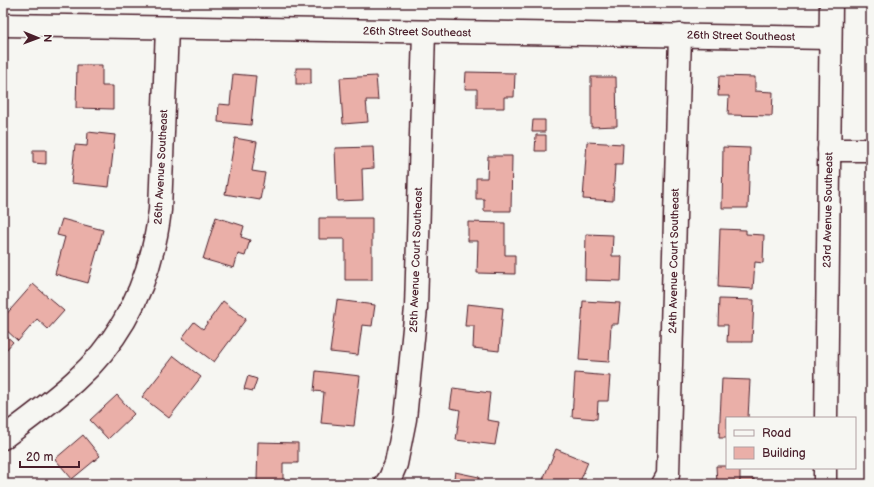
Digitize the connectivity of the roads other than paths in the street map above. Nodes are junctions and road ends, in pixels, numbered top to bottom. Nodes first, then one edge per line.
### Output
1 (831, 3) edge
2 (3, 25) edge
3 (167, 28) junction
4 (424, 32) junction
5 (680, 35) junction
6 (830, 38) junction
7 (829, 150) junction
8 (871, 150) edge
9 (826, 417) edge
10 (3, 438) edge
11 (825, 469) edge
12 (386, 484) edge
13 (663, 484) edge
14 (825, 484) edge

1 - 6 street, 23rd Avenue Southeast
2 - 3 street, 26th Street Southeast
3 - 4 street, 26th Street Southeast
3 - 10 street, 26th Avenue Southeast
4 - 5 street, 26th Street Southeast
4 - 12 street, 25th Avenue Court Southeast
5 - 6 street, 26th Street Southeast
5 - 13 street, 24th Avenue Court Southeast
6 - 7 street, 23rd Avenue Southeast
7 - 8 street
7 - 9 street, 23rd Avenue Southeast
11 - 14 street

